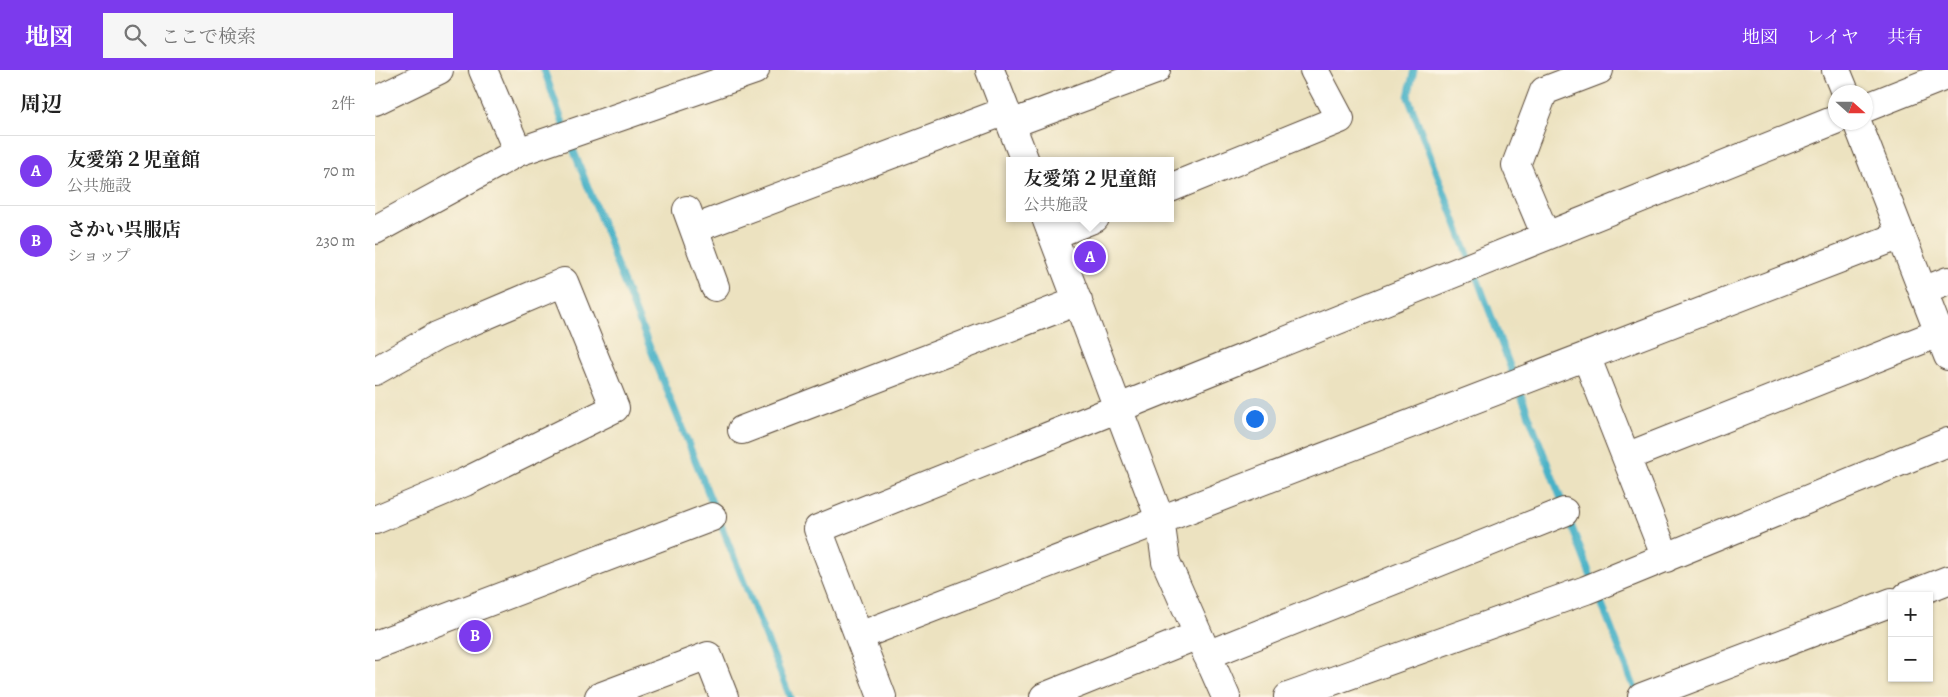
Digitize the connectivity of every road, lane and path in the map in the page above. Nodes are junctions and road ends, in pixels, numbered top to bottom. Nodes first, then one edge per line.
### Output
1 (439, 70) edge
2 (483, 70) edge
3 (755, 70) edge
4 (990, 70) edge
5 (1156, 70) edge
6 (1314, 70) edge
7 (1599, 70) edge
8 (1836, 70) edge
9 (1948, 75) edge
10 (1842, 85) edge
11 (375, 101) edge
12 (1873, 105) edge
13 (1008, 118) junction
14 (1828, 123) edge
15 (1860, 130) edge
16 (518, 152) junction
17 (1023, 157) edge
18 (1174, 186) edge
19 (1075, 222) edge
20 (1050, 227) edge
21 (375, 230) edge
22 (1901, 235) junction
23 (1546, 236) junction
24 (1948, 282) edge
25 (715, 287) dead end
26 (1923, 291) junction
27 (1078, 301) junction
28 (1944, 344) edge
29 (1586, 356) junction
30 (375, 371) edge
31 (1118, 409) junction
32 (742, 430) dead end
33 (1948, 442) edge
34 (1626, 457) junction
35 (1564, 512) dead end
36 (712, 518) dead end
37 (1160, 519) junction
38 (375, 520) edge
39 (1666, 558) junction
40 (1948, 580) edge
41 (1917, 592) edge
42 (1888, 604) edge
43 (859, 636) junction
44 (1203, 645) junction
45 (375, 646) edge
46 (599, 697) edge
47 (725, 697) edge
48 (882, 697) edge
49 (1044, 697) edge
50 (1227, 697) edge
51 (1288, 697) edge
52 (1641, 697) edge

1 - 11 street
2 - 16 street
3 - 16 street
4 - 13 street
5 - 13 street
6 - 18 street
7 - 23 street
8 - 10 street
9 - 12 street
13 - 17 street
13 - 25 street
14 - 23 street
15 - 22 street
16 - 21 street
19 - 20 street
20 - 27 street
22 - 26 street
22 - 29 street
23 - 31 street
24 - 26 street
26 - 28 street
27 - 31 street
27 - 32 street
28 - 34 street
29 - 34 street
29 - 37 street
30 - 38 street
31 - 37 street
31 - 43 street
33 - 39 street
34 - 39 street
35 - 44 street
36 - 45 street
37 - 43 street
37 - 44 street
39 - 51 street
40 - 41 street
42 - 52 street
43 - 48 street
44 - 49 street
44 - 50 street
46 - 47 street

